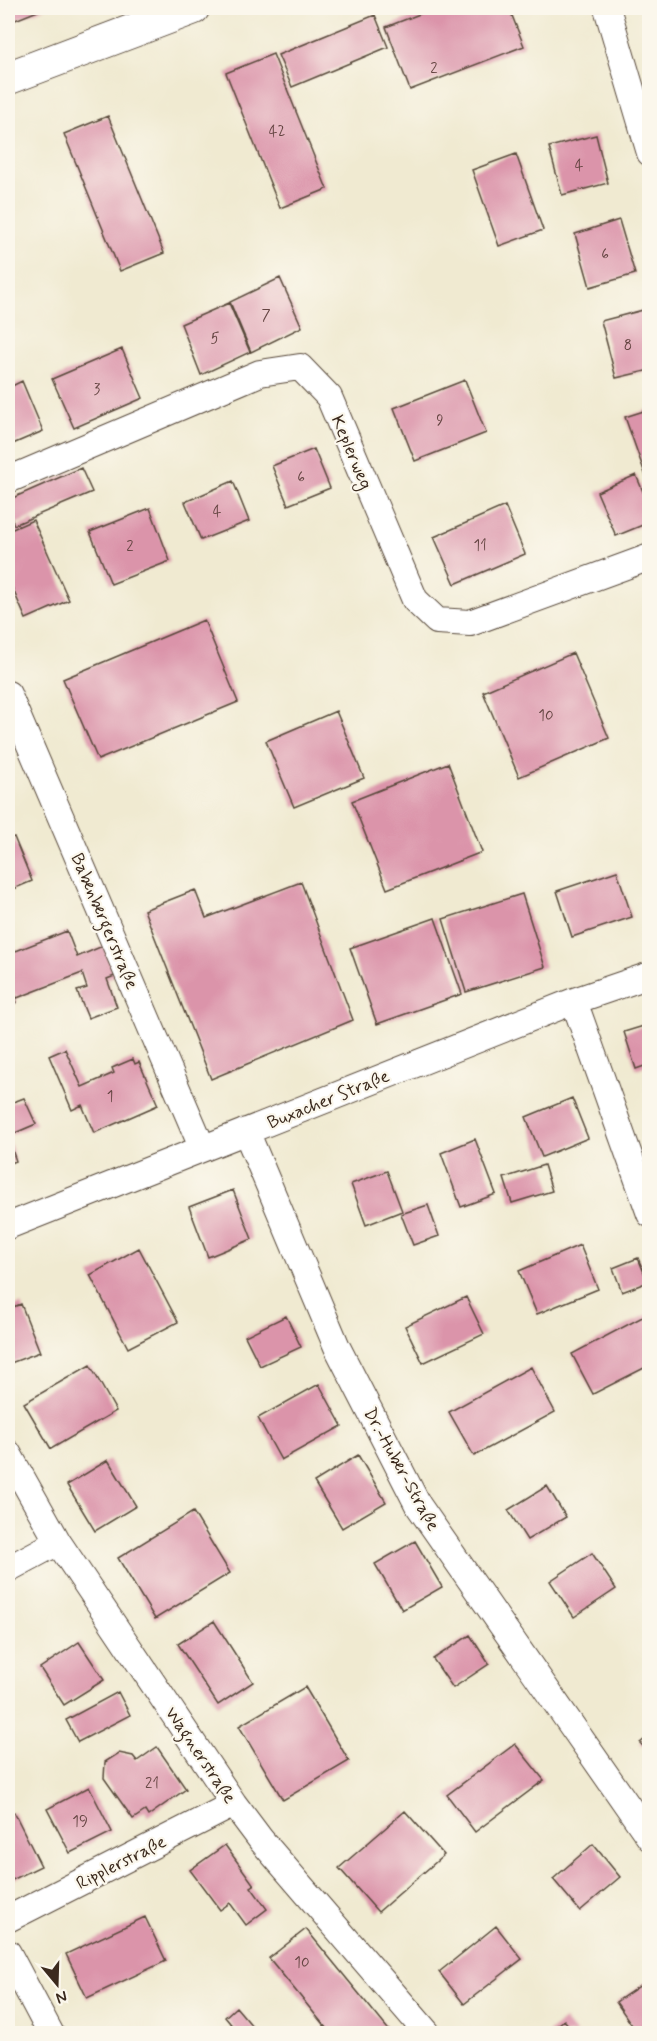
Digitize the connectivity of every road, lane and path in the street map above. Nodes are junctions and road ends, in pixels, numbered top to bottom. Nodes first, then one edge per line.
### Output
1 (193, 8) edge
2 (607, 8) edge
3 (8, 78) edge
4 (650, 153) edge
5 (8, 480) edge
6 (650, 557) edge
7 (8, 694) edge
8 (650, 975) edge
9 (574, 1001) junction
10 (246, 1131) junction
11 (202, 1148) junction
12 (650, 1214) edge
13 (8, 1226) edge
14 (8, 1453) edge
15 (58, 1542) junction
16 (8, 1569) edge
17 (234, 1804) junction
18 (650, 1838) edge
19 (8, 1919) edge
20 (8, 1953) edge
21 (51, 2034) edge
22 (428, 2034) edge

1 - 3 street
2 - 4 street
5 - 6 street, Keplerweg
7 - 11 street, Babenbergerstraße
8 - 9 street, Buxacher Straße
9 - 10 street, Buxacher Straße
9 - 12 street
10 - 11 street, Buxacher Straße
10 - 18 street, Dr.-Huber-Straße
11 - 13 street, Buxacher Straße
14 - 15 street, Wagnerstraße
15 - 16 street
15 - 17 street, Wagnerstraße
17 - 19 street, Ripplerstraße
17 - 22 street, Wagnerstraße
20 - 21 street

